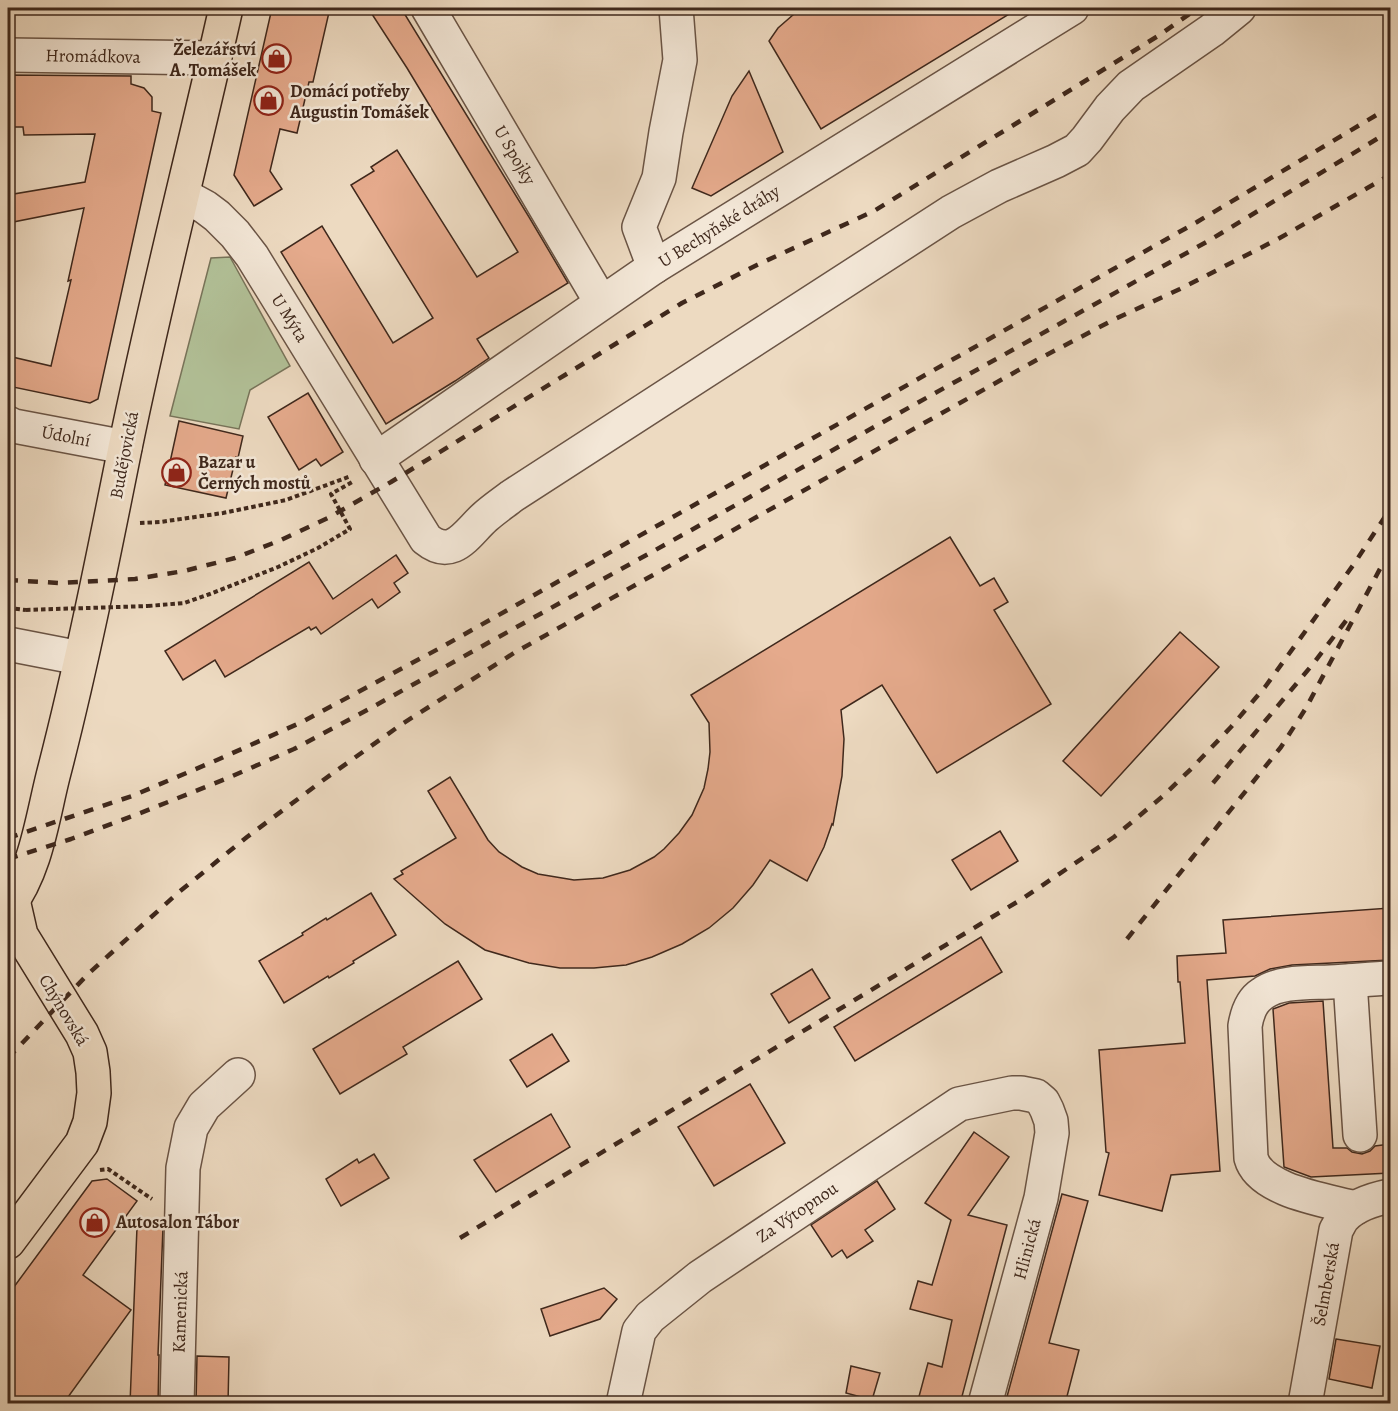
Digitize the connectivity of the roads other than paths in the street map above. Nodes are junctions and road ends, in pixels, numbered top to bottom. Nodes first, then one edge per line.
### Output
1 (226, 8) edge
2 (428, 8) edge
3 (676, 8) edge
4 (1072, 8) edge
5 (1239, 8) edge
6 (8, 55) edge
7 (215, 58) junction
8 (183, 195) junction
9 (654, 267) junction
10 (602, 302) junction
11 (8, 423) edge
12 (125, 447) junction
13 (367, 465) junction
14 (8, 644) edge
15 (80, 658) junction
16 (10, 903) edge
17 (1390, 978) edge
18 (1350, 981) junction
19 (238, 1075) dead end
20 (1036, 1096) joint
21 (1360, 1135) dead end
22 (1390, 1196) edge
23 (1355, 1208) junction
24 (8, 1242) edge
25 (177, 1404) edge
26 (623, 1404) edge
27 (985, 1404) edge
28 (1305, 1404) edge

1 - 7 main road, Budějovická
2 - 10 street, U Spojky
3 - 9 street
4 - 9 street, U Bechyňské dráhy
5 - 13 street, U Mýta
6 - 7 street, Hromádkova
7 - 8 main road, Budějovická
8 - 12 main road, Budějovická
8 - 13 street, U Mýta
9 - 10 street, U Bechyňské dráhy
10 - 13 street, U Bechyňské dráhy
11 - 12 street, Údolní
12 - 15 main road, Budějovická
14 - 15 street
15 - 16 main road, Budějovická
16 - 24 main road, Chýnovská
17 - 18 street
18 - 21 street
18 - 23 street
19 - 25 street, Kamenická
20 - 26 street, Za Výtopnou
20 - 27 street, Hlinická
22 - 23 street, Šelmberská
23 - 28 street, Šelmberská

